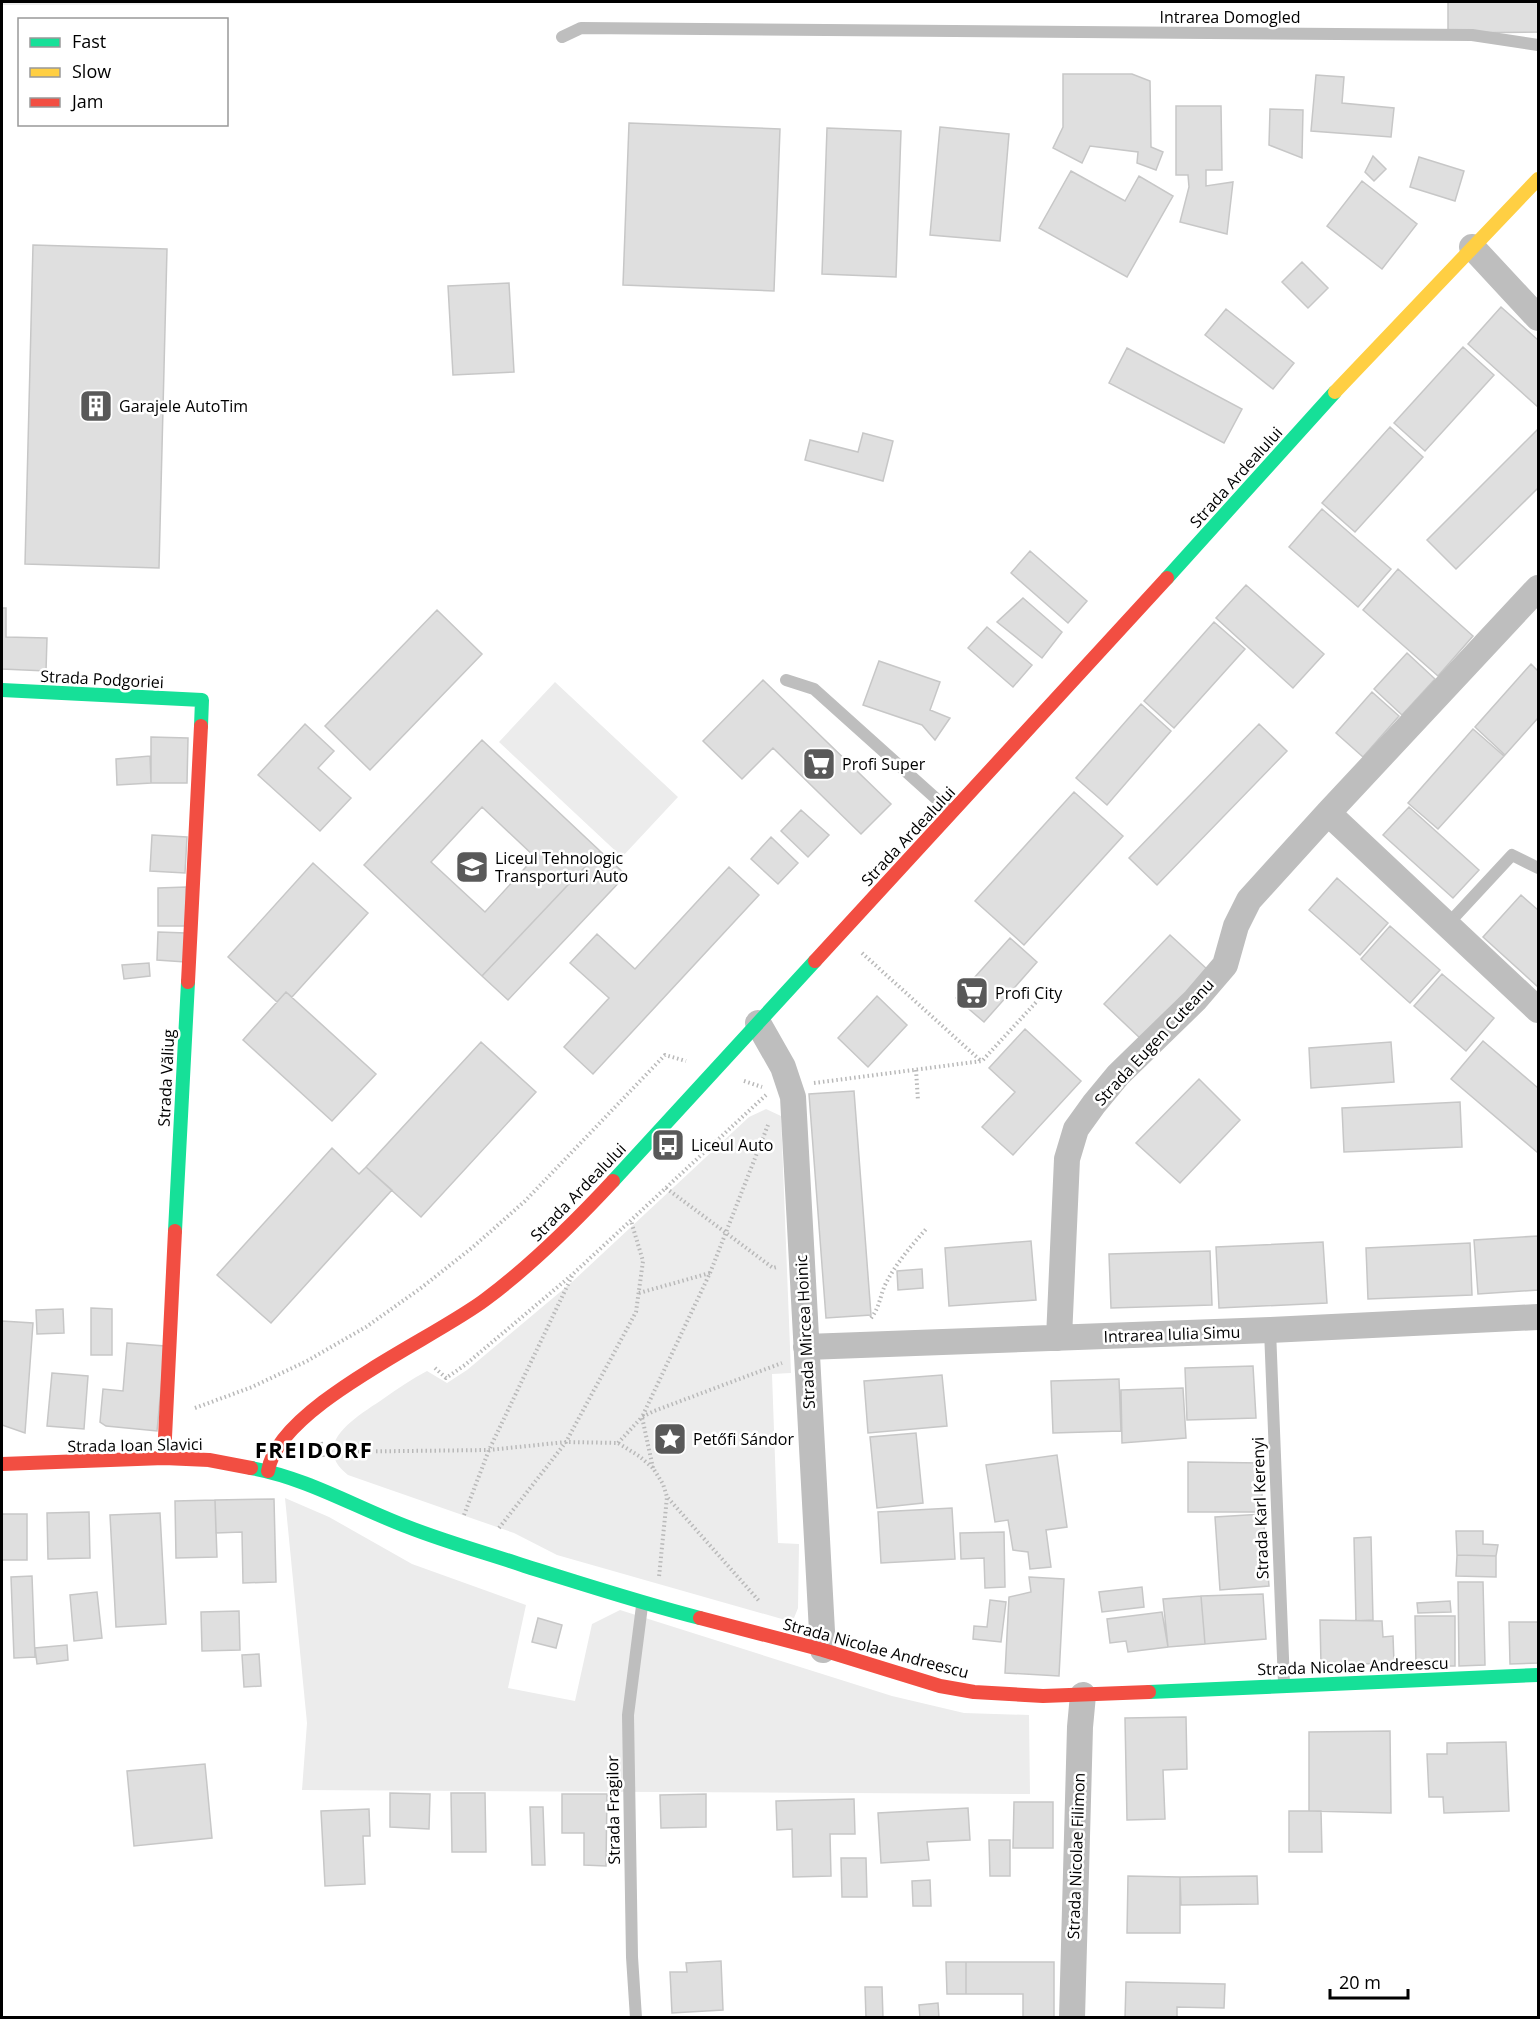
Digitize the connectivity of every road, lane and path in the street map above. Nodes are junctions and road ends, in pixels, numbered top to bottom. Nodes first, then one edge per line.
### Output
1 (562, 36) dead end
2 (1539, 45) edge
3 (1539, 179) edge
4 (1472, 247) junction
5 (1539, 318) edge
6 (1539, 588) edge
7 (786, 680) dead end
8 (2, 690) edge
9 (202, 700) joint
10 (952, 812) junction
11 (1328, 813) junction
12 (1539, 868) edge
13 (1448, 925) junction
14 (840, 933) junction
15 (1039, 999) dead end
16 (1539, 1010) edge
17 (758, 1023) junction
18 (982, 1061) junction
19 (916, 1070) junction
20 (714, 1071) junction
21 (790, 1086) junction
22 (918, 1101) dead end
23 (771, 1118) dead end
24 (666, 1188) junction
25 (631, 1221) junction
26 (927, 1228) dead end
27 (726, 1232) junction
28 (801, 1264) junction
29 (710, 1273) junction
30 (573, 1275) junction
31 (639, 1293) junction
32 (1539, 1317) edge
33 (1270, 1330) junction
34 (1059, 1338) junction
35 (841, 1346) junction
36 (797, 1354) junction
37 (430, 1363) dead end
38 (642, 1418) junction
39 (166, 1419) junction
40 (324, 1432) dead end
41 (566, 1442) junction
42 (618, 1443) junction
43 (489, 1450) junction
44 (322, 1452) junction
45 (164, 1458) junction
46 (324, 1461) dead end
47 (2, 1464) edge
48 (653, 1468) junction
49 (268, 1470) junction
50 (667, 1497) junction
51 (471, 1521) dead end
52 (505, 1533) dead end
53 (659, 1578) dead end
54 (642, 1603) junction
55 (766, 1609) dead end
56 (823, 1650) junction
57 (1539, 1675) edge
58 (1284, 1685) junction
59 (1083, 1695) junction
60 (636, 2018) edge
61 (1072, 2018) edge

1 - 2 lane, Intrarea Domogled
3 - 4 street, Strada Ardealului
4 - 5 street
4 - 10 street, Strada Ardealului
6 - 11 street, Strada Eugen Cuteanu
7 - 10 lane
8 - 9 street, Strada Podgoriei
9 - 39 street, Strada Văliug
10 - 14 street, Strada Ardealului
11 - 13 street
11 - 34 street, Strada Eugen Cuteanu
12 - 13 lane
13 - 16 street
14 - 17 street, Strada Ardealului
14 - 18 path
15 - 18 path
17 - 20 street, Strada Ardealului
17 - 21 street, Strada Mircea Hoinic
18 - 19 path
19 - 21 path
19 - 22 path
20 - 24 path
20 - 39 path
20 - 49 street, Strada Ardealului
21 - 28 street, Strada Mircea Hoinic
23 - 27 path
24 - 25 path
24 - 27 path
25 - 30 path
25 - 31 path
26 - 35 path
27 - 28 path
27 - 29 path
28 - 36 street, Strada Mircea Hoinic
29 - 31 path
29 - 38 path
30 - 37 path
30 - 43 path
31 - 41 path
32 - 33 street, Intrarea Iulia Simu
33 - 34 street, Intrarea Iulia Simu
33 - 58 lane, Strada Karl Kerenyi
34 - 35 street, Intrarea Iulia Simu
35 - 36 street, Intrarea Iulia Simu
36 - 38 path
36 - 56 street, Strada Mircea Hoinic
38 - 42 path
38 - 48 path
39 - 45 street, Strada Văliug
40 - 44 path
41 - 42 path
41 - 43 path
41 - 52 path
42 - 48 path
43 - 44 path
43 - 51 path
44 - 46 path
45 - 47 street, Strada Ioan Slavici
45 - 49 street, Strada Ioan Slavici
48 - 50 path
49 - 54 street, Strada Nicolae Andreescu
50 - 53 path
50 - 55 path
54 - 56 street, Strada Nicolae Andreescu
54 - 60 lane, Strada Fragilor
56 - 59 street, Strada Nicolae Andreescu
57 - 58 street, Strada Nicolae Andreescu
58 - 59 street, Strada Nicolae Andreescu
59 - 61 street, Strada Nicolae Filimon

